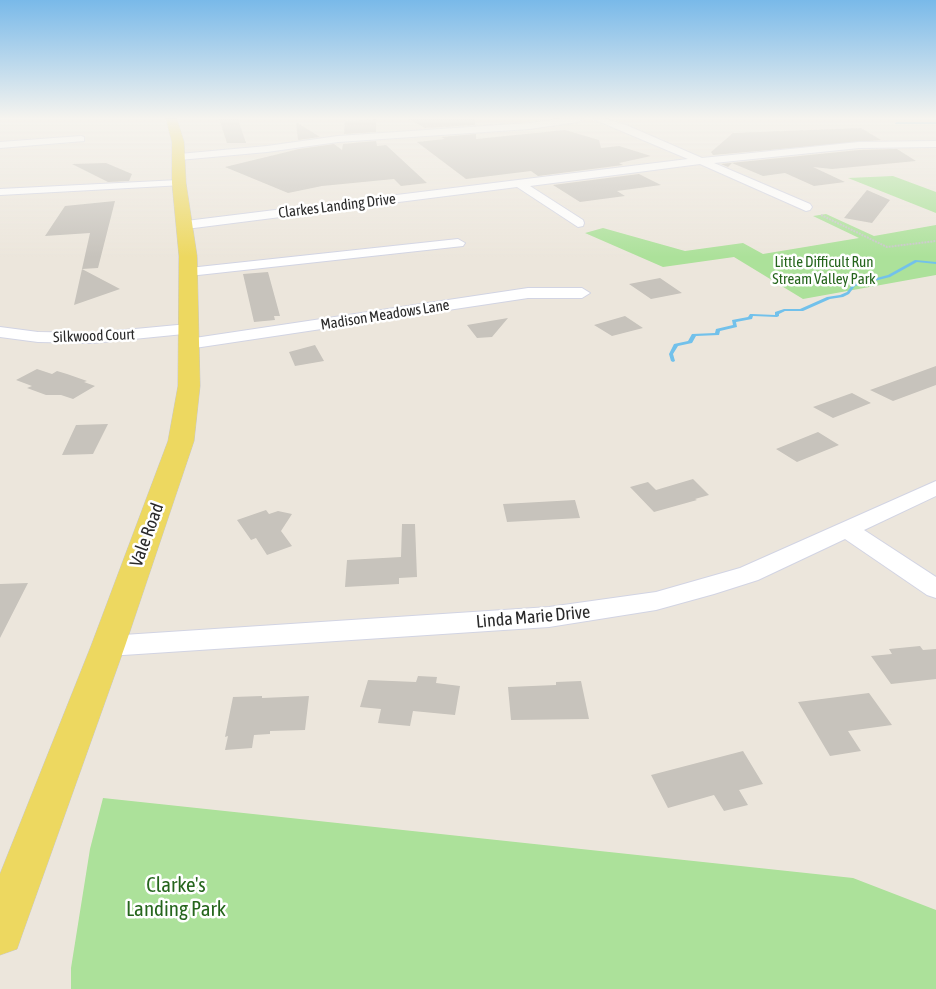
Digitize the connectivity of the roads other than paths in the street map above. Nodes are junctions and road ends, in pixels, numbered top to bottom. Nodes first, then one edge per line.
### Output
1 (178, 165) edge
2 (199, 165) edge
3 (668, 165) edge
4 (710, 165) edge
5 (179, 170) junction
6 (520, 184) junction
7 (0, 192) edge
8 (806, 207) dead end
9 (578, 223) dead end
10 (186, 225) junction
11 (458, 243) dead end
12 (189, 272) junction
13 (582, 293) dead end
14 (0, 332) edge
15 (188, 336) junction
16 (936, 488) edge
17 (847, 530) junction
18 (936, 589) edge
19 (108, 646) junction
20 (0, 932) edge

1 - 5 main road, Vale Road
2 - 5 street
3 - 6 street, Clarkes Landing Drive
4 - 8 street
5 - 7 street
5 - 10 main road, Vale Road
6 - 9 street
6 - 10 street, Clarkes Landing Drive
10 - 12 main road, Vale Road
11 - 12 street
12 - 15 main road, Vale Road
13 - 15 street, Madison Meadows Lane
14 - 15 street, Silkwood Court
15 - 19 main road, Vale Road
16 - 17 street, Linda Marie Drive
17 - 18 street
17 - 19 street, Linda Marie Drive
19 - 20 main road, Vale Road

